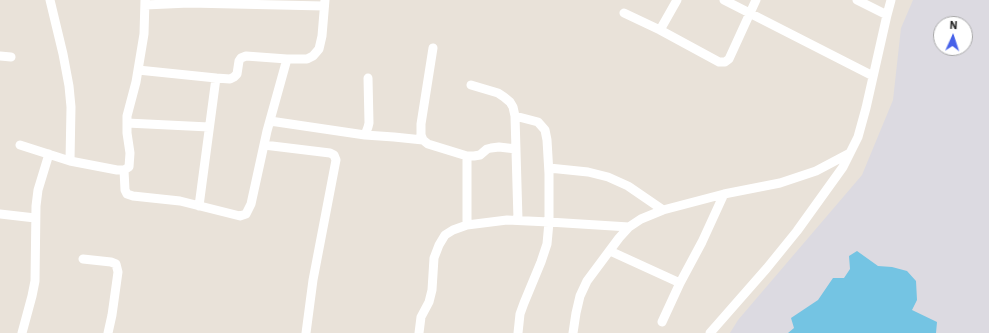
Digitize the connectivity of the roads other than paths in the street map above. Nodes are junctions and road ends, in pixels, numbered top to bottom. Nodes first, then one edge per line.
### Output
1 (50, 0) edge
2 (677, 0) edge
3 (724, 0) edge
4 (756, 0) edge
5 (857, 0) edge
6 (892, 0) edge
7 (145, 2) edge
8 (325, 3) edge
9 (624, 13) dead end
10 (750, 13) junction
11 (887, 15) junction
12 (660, 30) junction
13 (433, 48) dead end
14 (0, 56) edge
15 (11, 56) dead end
16 (288, 59) junction
17 (138, 70) junction
18 (873, 76) junction
19 (216, 78) junction
20 (368, 78) dead end
21 (471, 85) dead end
22 (515, 116) junction
23 (270, 120) junction
24 (127, 123) junction
25 (209, 127) junction
26 (365, 135) junction
27 (423, 140) junction
28 (20, 145) dead end
29 (264, 145) junction
30 (516, 149) junction
31 (850, 153) junction
32 (49, 154) junction
33 (467, 156) junction
34 (70, 161) junction
35 (549, 168) junction
36 (124, 170) junction
37 (724, 194) junction
38 (199, 206) junction
39 (663, 210) junction
40 (0, 214) edge
41 (35, 218) junction
42 (518, 220) junction
43 (549, 222) junction
44 (467, 225) junction
45 (629, 227) junction
46 (610, 251) junction
47 (83, 259) dead end
48 (680, 283) junction
49 (662, 322) dead end
50 (22, 333) edge
51 (108, 333) edge
52 (306, 333) edge
53 (419, 333) edge
54 (518, 333) edge
55 (573, 333) edge
56 (710, 333) edge

1 - 34 street
2 - 12 street
3 - 10 street
4 - 10 street
5 - 11 street
6 - 11 street
7 - 8 street
7 - 17 street
8 - 16 street
9 - 12 street
10 - 12 street
10 - 18 street
11 - 18 street
13 - 27 street
14 - 15 street
16 - 19 street
16 - 23 street
17 - 19 street
17 - 24 street
18 - 31 street
19 - 25 street
20 - 26 street
21 - 22 street
22 - 30 street
22 - 35 street
23 - 26 street
23 - 29 street
24 - 25 street
24 - 36 street
25 - 38 street
26 - 27 street
27 - 33 street
28 - 32 street
29 - 38 street
29 - 52 street
30 - 33 street
30 - 42 street
31 - 37 street
31 - 56 street
32 - 34 street
32 - 41 street
33 - 44 street
34 - 36 street
35 - 39 street
35 - 43 street
36 - 38 street
37 - 39 street
37 - 48 street
39 - 45 street
40 - 41 street
41 - 50 street
42 - 43 street
42 - 44 street
43 - 45 street
43 - 54 street
44 - 53 street
45 - 46 street
46 - 48 street
46 - 55 street
47 - 51 street
48 - 49 street

